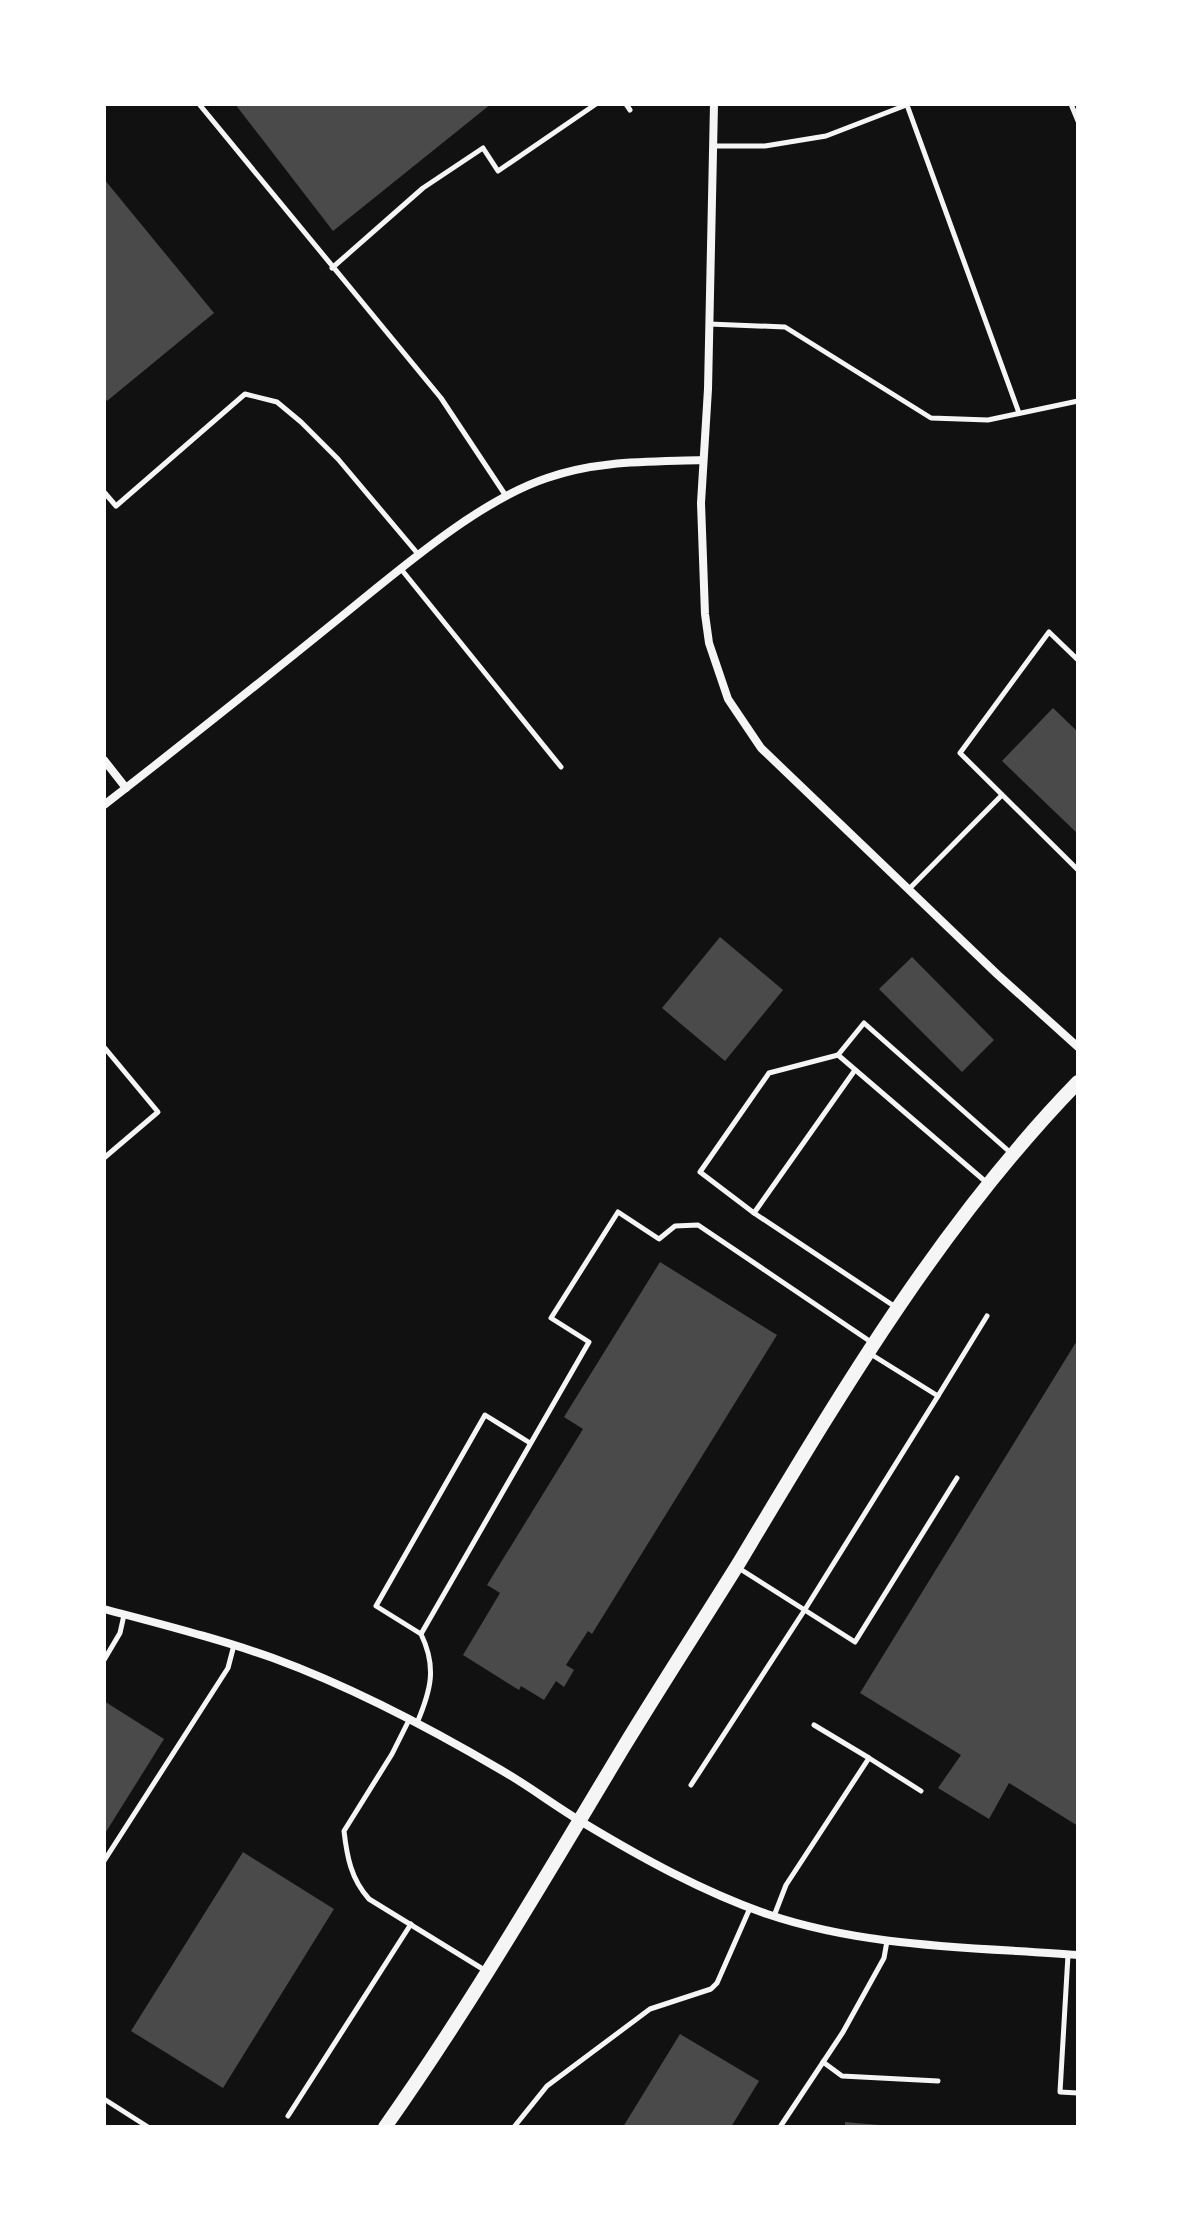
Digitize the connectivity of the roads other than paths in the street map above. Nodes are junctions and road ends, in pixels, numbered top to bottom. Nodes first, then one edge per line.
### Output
1 (199, 104) edge
2 (596, 104) edge
3 (626, 104) edge
4 (1071, 104) edge
5 (713, 105) edge
6 (909, 105) edge
7 (630, 110) dead end
8 (1078, 121) edge
9 (714, 146) junction
10 (332, 268) junction
11 (709, 324) junction
12 (1078, 401) edge
13 (1019, 413) junction
14 (703, 460) junction
15 (104, 492) edge
16 (506, 496) junction
17 (419, 555) junction
18 (401, 569) junction
19 (1078, 660) edge
20 (104, 760) edge
21 (561, 767) dead end
22 (126, 788) junction
23 (1002, 795) junction
24 (104, 805) edge
25 (1078, 870) edge
26 (909, 889) junction
27 (104, 1047) edge
28 (1078, 1047) edge
29 (838, 1055) junction
30 (855, 1070) junction
31 (1078, 1082) edge
32 (1013, 1154) junction
33 (104, 1158) edge
34 (987, 1184) junction
35 (754, 1213) junction
36 (897, 1308) junction
37 (987, 1316) dead end
38 (870, 1348) junction
39 (938, 1396) junction
40 (530, 1443) junction
41 (957, 1478) dead end
42 (736, 1567) junction
43 (104, 1609) edge
44 (804, 1611) junction
45 (124, 1614) junction
46 (421, 1634) junction
47 (234, 1645) junction
48 (104, 1660) edge
49 (412, 1722) junction
50 (814, 1725) dead end
51 (869, 1758) junction
52 (691, 1785) dead end
53 (921, 1791) dead end
54 (581, 1822) junction
55 (104, 1861) edge
56 (750, 1907) junction
57 (774, 1916) junction
58 (411, 1924) junction
59 (887, 1941) junction
60 (1073, 1954) edge
61 (487, 1972) junction
62 (823, 2062) junction
63 (938, 2081) dead end
64 (1078, 2093) edge
65 (104, 2099) edge
66 (288, 2116) dead end
67 (148, 2127) edge
68 (385, 2127) edge
69 (514, 2127) edge
70 (780, 2127) edge

1 - 10 lane
2 - 10 lane
3 - 7 lane
4 - 8 lane
5 - 9 street
6 - 9 lane
6 - 13 lane
9 - 11 street
10 - 16 lane
11 - 13 lane
11 - 14 street
12 - 13 lane
14 - 16 street
14 - 26 street
15 - 17 lane
16 - 17 street
17 - 18 street
18 - 21 lane
18 - 22 street
19 - 23 lane
20 - 22 street
22 - 24 street
23 - 25 lane
23 - 26 lane
26 - 28 street
27 - 33 lane
29 - 30 lane
29 - 32 lane
29 - 35 lane
30 - 34 lane
30 - 35 lane
31 - 32 main road
32 - 34 main road
34 - 36 main road
35 - 36 lane
36 - 38 main road
37 - 39 lane
38 - 39 lane
38 - 40 lane
38 - 42 main road
39 - 44 lane
40 - 46 lane
40 - 46 lane
41 - 44 lane
42 - 44 lane
42 - 54 main road
43 - 45 street
44 - 52 lane
45 - 47 street
45 - 48 lane
46 - 49 lane
47 - 49 street
47 - 55 lane
49 - 54 street
49 - 58 lane
50 - 51 lane
51 - 53 lane
51 - 57 lane
54 - 56 street
54 - 61 main road
56 - 57 street
56 - 69 lane
57 - 59 street
58 - 61 lane
58 - 66 lane
59 - 60 street
59 - 62 lane
60 - 64 lane
61 - 68 main road
62 - 63 lane
62 - 70 lane
65 - 67 lane

